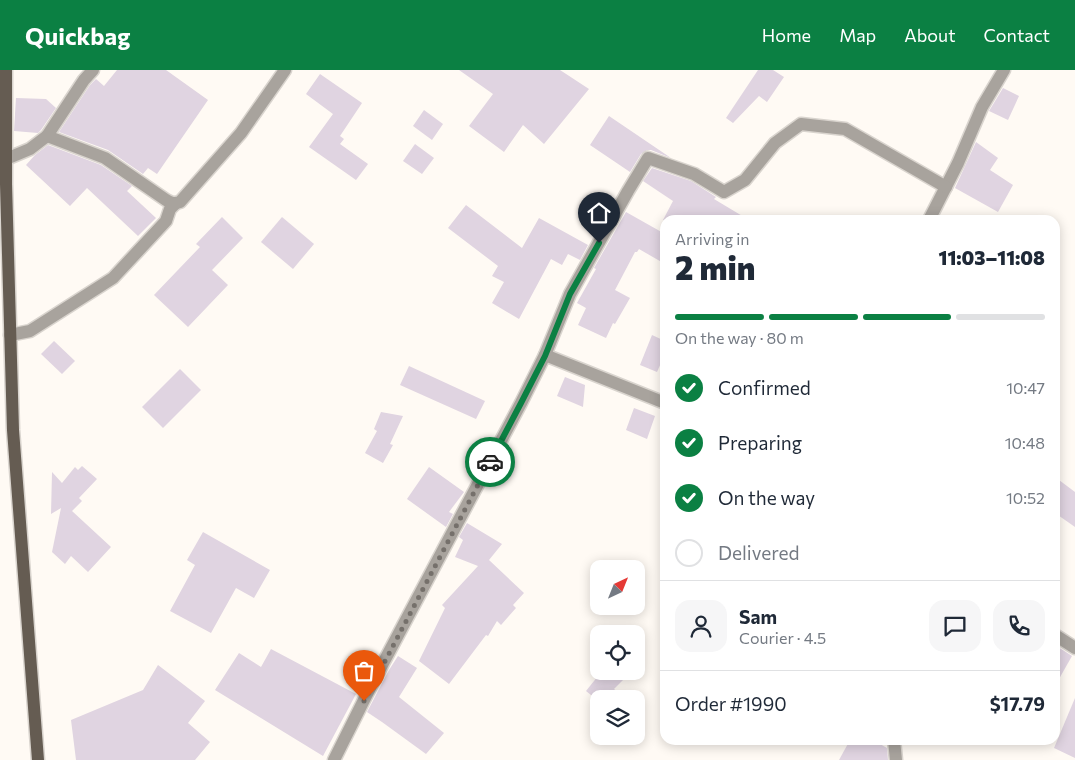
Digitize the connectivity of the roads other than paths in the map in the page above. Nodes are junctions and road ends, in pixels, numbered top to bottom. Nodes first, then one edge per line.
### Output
1 (6, 70) edge
2 (93, 70) edge
3 (285, 70) edge
4 (1004, 70) edge
5 (47, 136) junction
6 (6, 159) junction
7 (3, 185) edge
8 (946, 187) junction
9 (176, 203) junction
10 (932, 215) edge
11 (10, 335) junction
12 (545, 356) junction
13 (660, 400) edge
14 (1060, 638) edge
15 (1075, 648) edge
16 (894, 745) edge
17 (38, 760) edge
18 (334, 760) edge
19 (896, 760) edge

1 - 6 main road
2 - 5 street
3 - 9 street
4 - 8 street
5 - 6 street
5 - 9 street
6 - 7 main road
7 - 11 main road
8 - 10 street
8 - 12 street
9 - 11 street
11 - 17 main road
12 - 13 street
12 - 18 street
14 - 15 street
16 - 19 street

